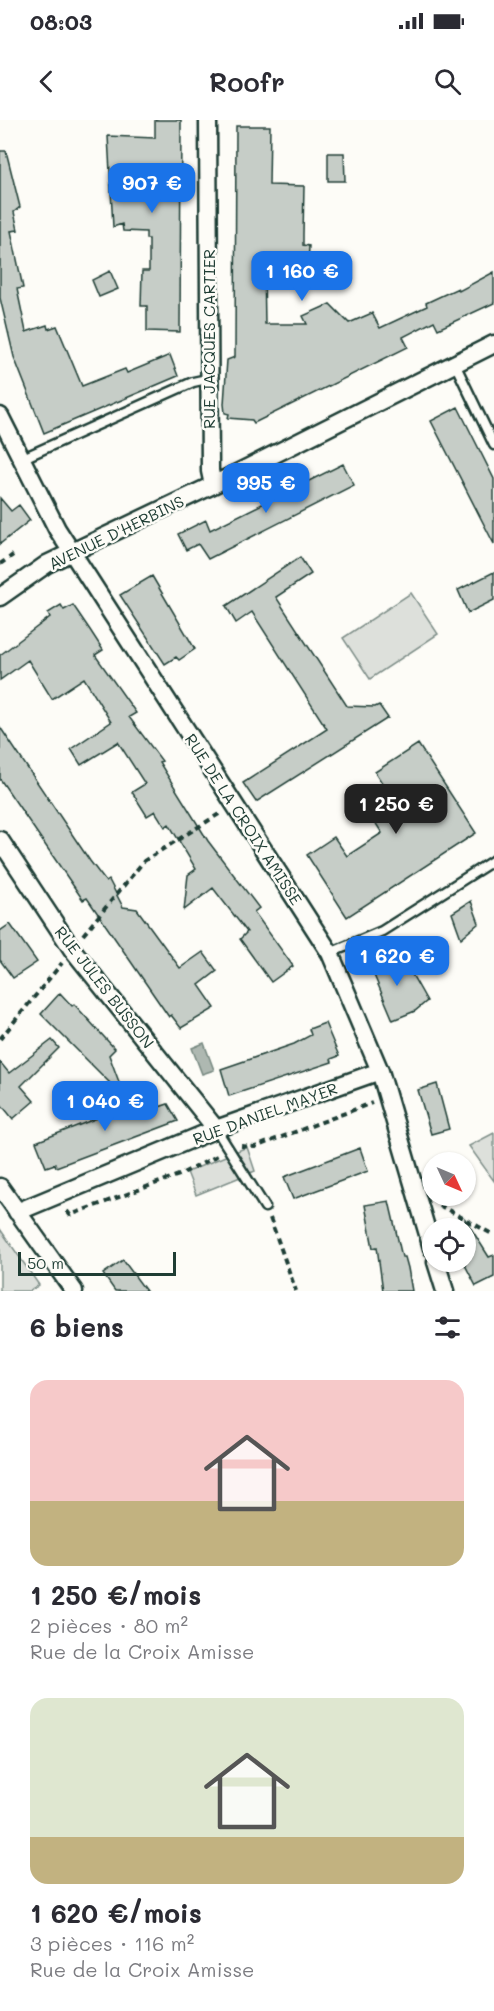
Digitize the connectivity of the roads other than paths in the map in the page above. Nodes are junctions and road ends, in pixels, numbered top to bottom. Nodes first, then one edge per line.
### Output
1 (208, 120) edge
2 (494, 344) edge
3 (455, 364) junction
4 (207, 379) junction
5 (0, 416) edge
6 (494, 445) edge
7 (21, 459) junction
8 (213, 485) junction
9 (72, 552) junction
10 (0, 597) edge
11 (0, 840) edge
12 (494, 860) edge
13 (330, 953) junction
14 (380, 1071) junction
15 (216, 1129) junction
16 (0, 1187) edge
17 (265, 1207) road end
18 (17, 1212) junction
19 (423, 1218) edge
20 (439, 1272) edge
21 (74, 1291) edge
22 (445, 1291) edge

1 - 4 street, RUE JACQUES CARTIER
2 - 3 street, AVENUE D'HERBINS
3 - 6 lane
3 - 8 street, AVENUE D'HERBINS
4 - 7 lane
4 - 8 street, RUE JACQUES CARTIER
5 - 7 street, RUE DE LA CROIX AMISSE
7 - 9 street, RUE DE LA CROIX AMISSE
8 - 9 street, AVENUE D'HERBINS
9 - 10 street, AVENUE D'HERBINS
9 - 13 street, RUE DE LA CROIX AMISSE
11 - 15 street, RUE JULES BUSSON
12 - 13 lane
13 - 14 street, RUE DE LA CROIX AMISSE
14 - 15 street, RUE DANIEL MAYER
14 - 19 street, RUE DE LA CROIX AMISSE
15 - 17 lane
15 - 18 street, RUE DANIEL MAYER
16 - 18 street
18 - 21 street
20 - 22 street

